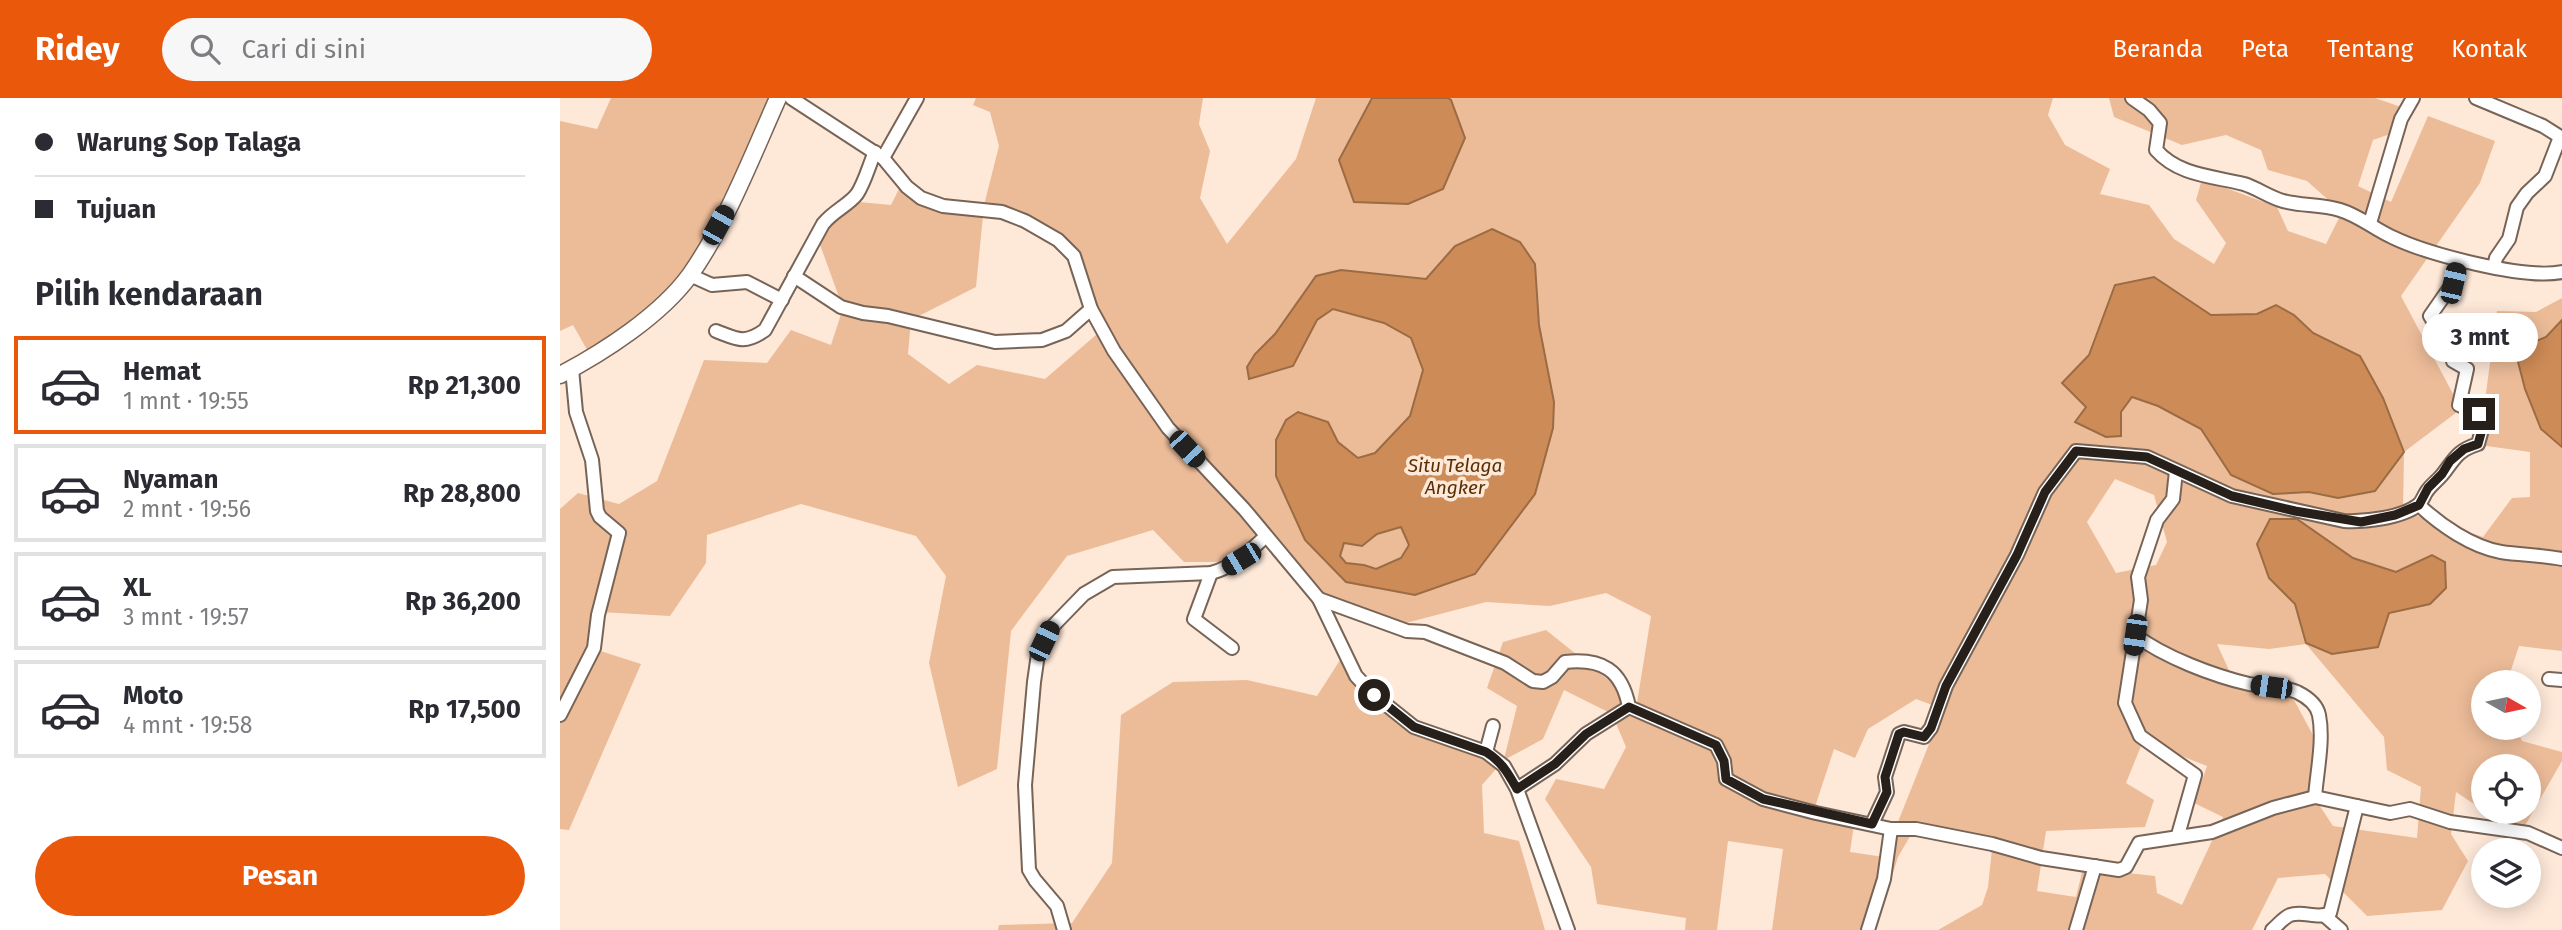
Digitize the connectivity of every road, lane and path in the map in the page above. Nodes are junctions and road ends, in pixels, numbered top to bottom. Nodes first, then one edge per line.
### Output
1 (778, 98) edge
2 (791, 98) edge
3 (917, 98) edge
4 (2132, 98) edge
5 (2413, 98) edge
6 (2476, 98) edge
7 (2497, 102) edge
8 (2561, 137) edge
9 (879, 155) junction
10 (2370, 223) junction
11 (2458, 260) junction
12 (2494, 267) junction
13 (2562, 272) edge
14 (690, 275) junction
15 (793, 276) junction
16 (782, 300) junction
17 (1091, 309) junction
18 (716, 331) dead end
19 (566, 372) edge
20 (2176, 471) junction
21 (2419, 505) junction
22 (1266, 536) junction
23 (2562, 559) edge
24 (1211, 573) junction
25 (1319, 599) junction
26 (2135, 635) junction
27 (1232, 648) dead end
28 (1629, 707) junction
29 (560, 715) edge
30 (1493, 726) dead end
31 (1486, 752) junction
32 (1517, 789) junction
33 (2315, 797) junction
34 (2357, 806) junction
35 (1872, 824) junction
36 (1891, 829) junction
37 (2178, 835) junction
38 (2562, 848) edge
39 (2095, 866) junction
40 (2325, 916) junction
41 (1064, 930) edge
42 (1568, 930) edge
43 (1868, 930) edge
44 (2076, 930) edge
45 (2272, 930) edge
46 (2341, 930) edge

1 - 14 main road
2 - 9 street
3 - 9 street
4 - 10 street
5 - 10 street
6 - 7 street
7 - 8 street
8 - 12 street
9 - 15 street
9 - 17 street
10 - 11 street
11 - 12 street
11 - 21 street
12 - 13 street
14 - 16 street
14 - 19 main road
15 - 16 street
15 - 17 street
16 - 18 street
17 - 22 street
19 - 29 street
20 - 21 street
20 - 26 street
20 - 35 street
21 - 23 street
22 - 24 street
22 - 25 street
24 - 27 street
24 - 41 street
25 - 28 street
25 - 31 street
26 - 33 street
26 - 37 street
28 - 32 street
28 - 35 street
30 - 31 street
31 - 32 street
32 - 42 street
33 - 34 street
33 - 37 street
34 - 38 street
34 - 40 street
35 - 36 street
36 - 39 street
36 - 43 street
37 - 39 street
39 - 44 street
40 - 45 street
40 - 46 street

